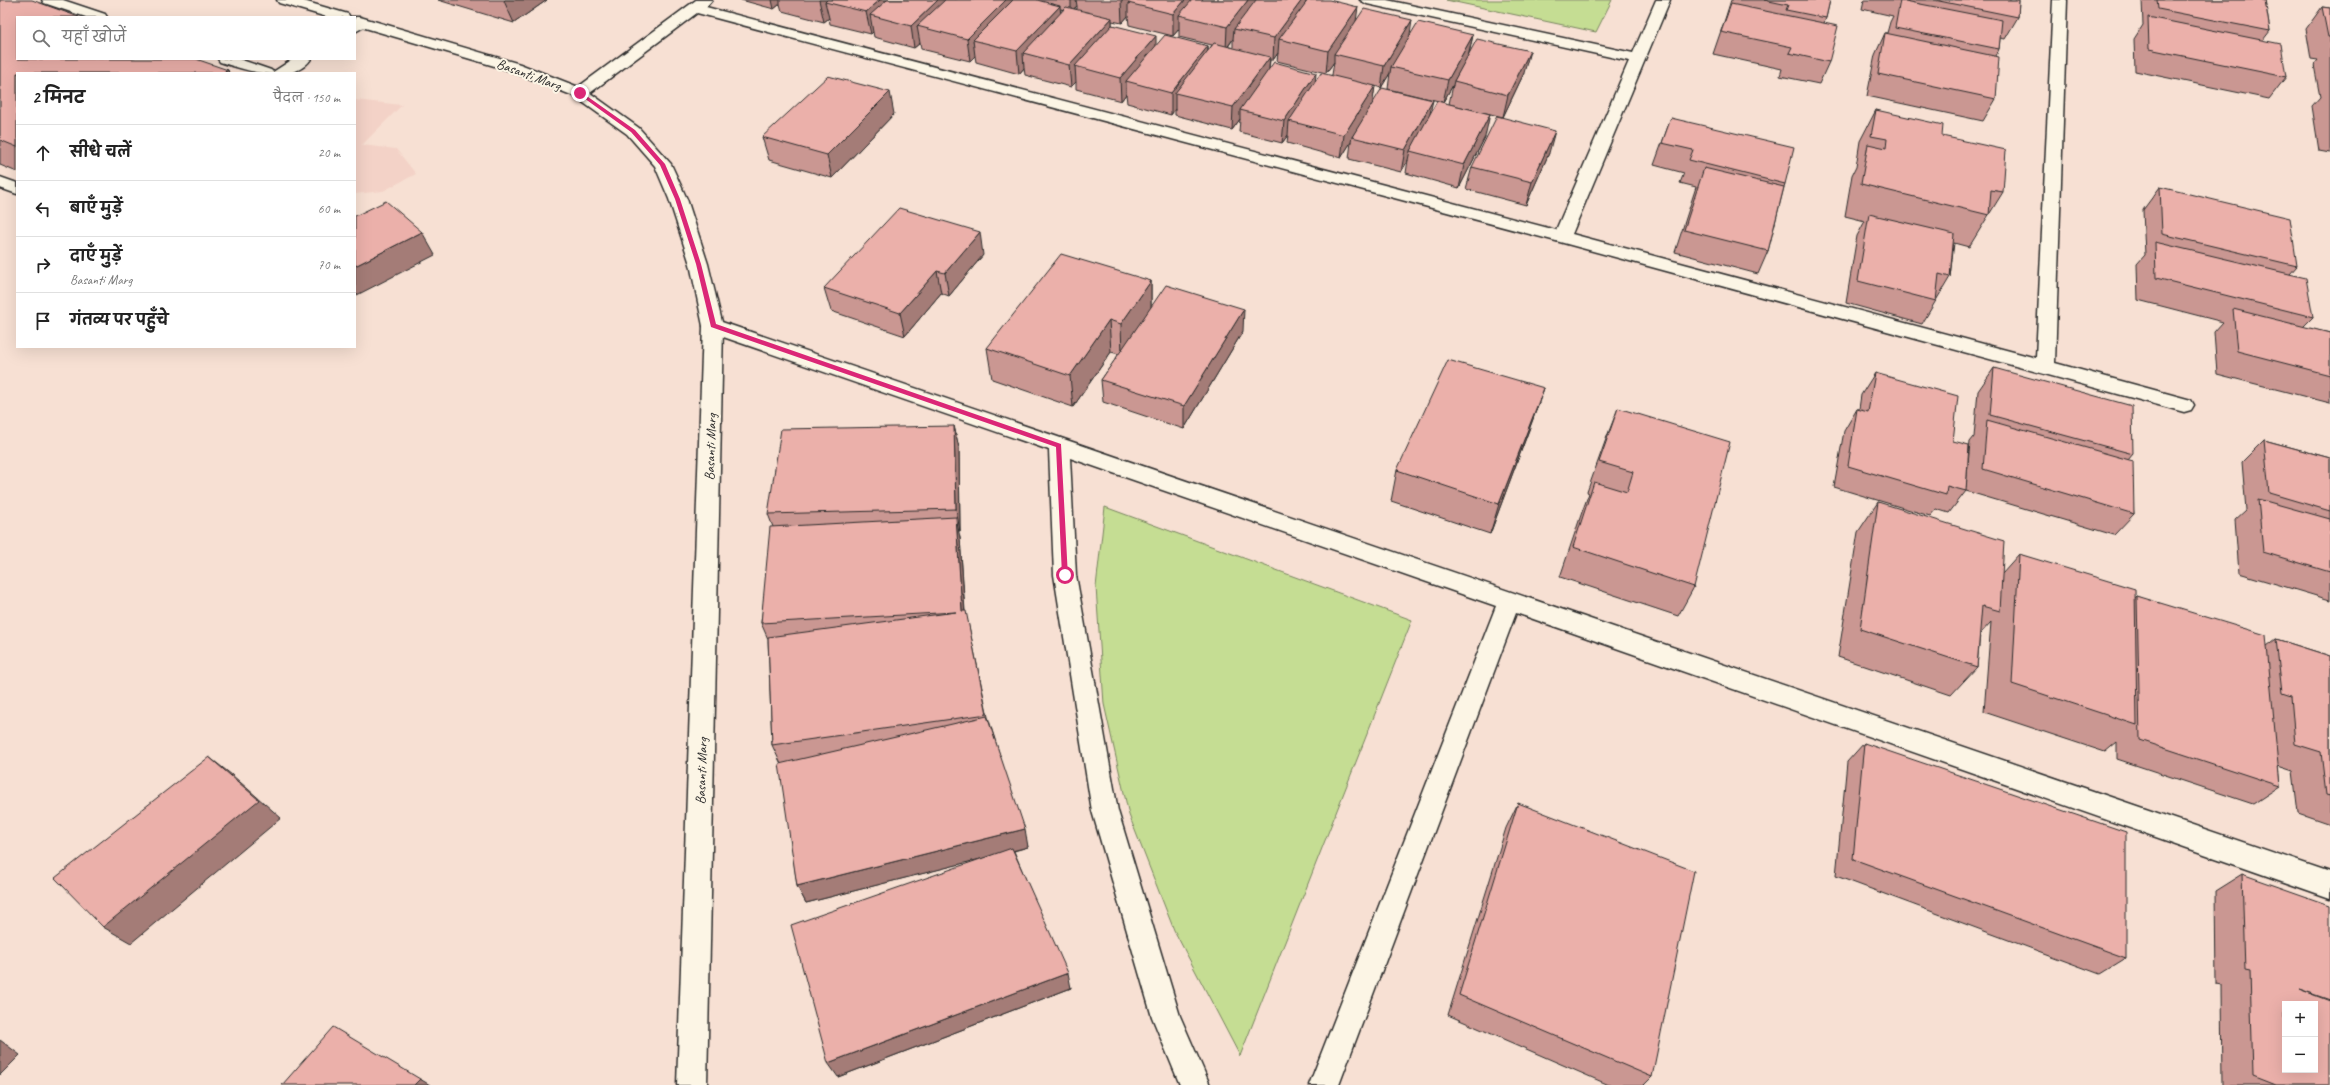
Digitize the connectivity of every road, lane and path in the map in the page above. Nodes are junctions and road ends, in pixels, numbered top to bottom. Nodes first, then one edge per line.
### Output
1 (284, 0) edge
2 (1367, 0) edge
3 (1663, 0) edge
4 (2060, 0) edge
5 (58, 1) edge
6 (699, 4) edge
7 (97, 16) edge
8 (340, 16) edge
9 (358, 24) edge
10 (1639, 59) junction
11 (228, 60) edge
12 (302, 60) edge
13 (263, 72) edge
14 (282, 72) edge
15 (580, 93) junction
16 (0, 182) edge
17 (16, 189) edge
18 (1562, 237) junction
19 (713, 326) junction
20 (2045, 368) junction
21 (2184, 405) dead end
22 (1059, 446) junction
23 (1509, 601) junction
24 (2330, 885) edge
25 (692, 1085) edge
26 (1196, 1085) edge
27 (1324, 1085) edge

1 - 8 street
2 - 10 street
3 - 10 street
4 - 20 street
5 - 7 lane
6 - 15 street
6 - 18 street
9 - 15 street, Basanti Marg
10 - 18 street
11 - 13 lane
12 - 14 lane
15 - 19 street, Basanti Marg
16 - 17 lane
18 - 20 street
19 - 22 street
19 - 25 street, Basanti Marg
20 - 21 street
22 - 23 street
22 - 26 street
23 - 24 street
23 - 27 street

